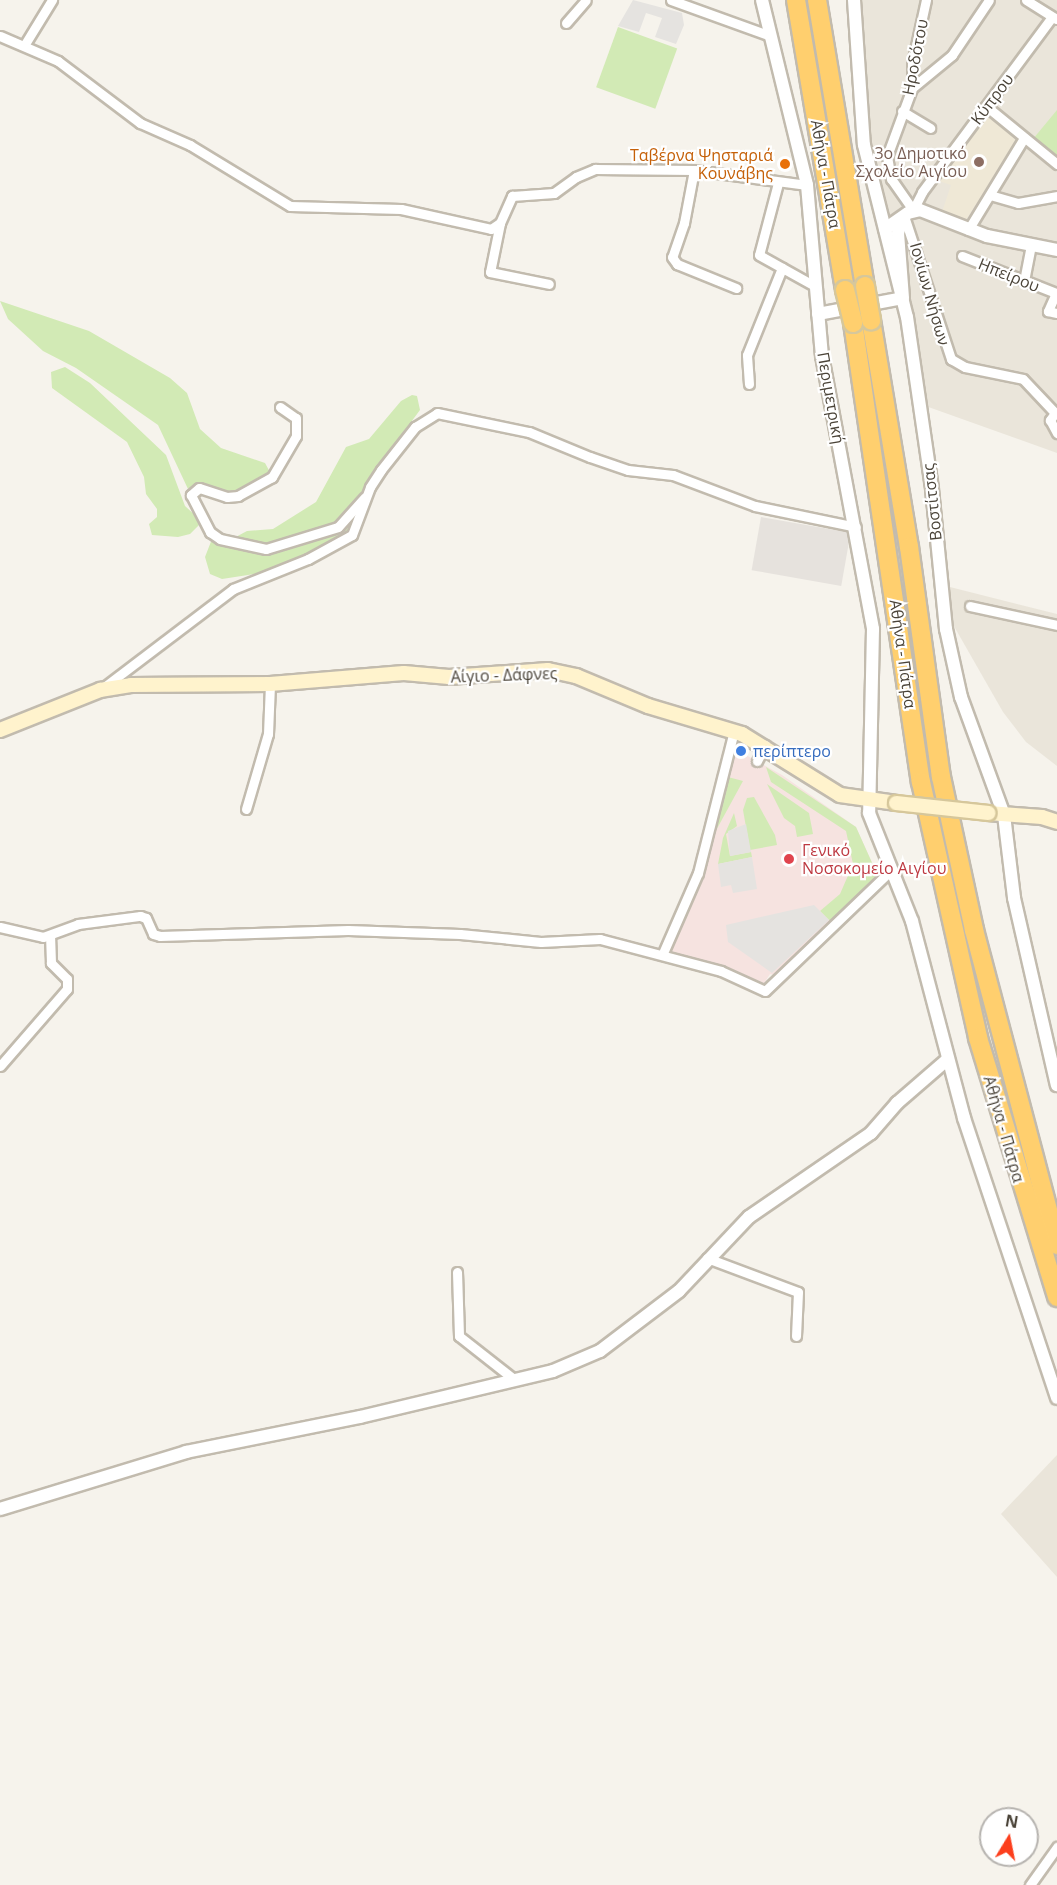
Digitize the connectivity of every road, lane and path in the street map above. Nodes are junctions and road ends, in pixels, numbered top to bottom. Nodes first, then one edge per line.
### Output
1 (52, 0) edge
2 (586, 0) edge
3 (671, 0) edge
4 (762, 0) edge
5 (796, 0) edge
6 (817, 0) edge
7 (854, 0) edge
8 (926, 0) edge
9 (988, 0) edge
10 (1026, 0) edge
11 (1054, 18) edge
12 (566, 23) dead end
13 (0, 36) edge
14 (771, 36) junction
15 (25, 44) junction
16 (912, 88) junction
17 (986, 106) junction
18 (902, 111) junction
19 (930, 128) dead end
20 (1024, 138) junction
21 (1057, 164) edge
22 (694, 170) junction
23 (778, 183) junction
24 (807, 185) junction
25 (990, 195) junction
26 (1057, 196) edge
27 (906, 215) junction
28 (501, 223) junction
29 (885, 229) junction
30 (968, 230) junction
31 (1031, 245) junction
32 (1057, 250) edge
33 (962, 256) dead end
34 (782, 268) junction
35 (1024, 281) junction
36 (549, 284) dead end
37 (813, 285) junction
38 (736, 288) dead end
39 (1056, 293) edge
40 (903, 297) junction
41 (1053, 312) edge
42 (818, 314) junction
43 (862, 321) junction
44 (749, 384) dead end
45 (280, 407) dead end
46 (1056, 412) edge
47 (1057, 433) edge
48 (367, 495) junction
49 (856, 527) junction
50 (970, 606) dead end
51 (1057, 625) edge
52 (270, 684) junction
53 (100, 690) junction
54 (0, 730) edge
55 (734, 731) junction
56 (765, 745) junction
57 (756, 761) dead end
58 (868, 800) junction
59 (246, 809) dead end
60 (1004, 815) junction
61 (1057, 822) edge
62 (891, 870) junction
63 (0, 927) edge
64 (50, 937) junction
65 (663, 953) junction
66 (948, 1059) junction
67 (0, 1065) edge
68 (1057, 1085) edge
69 (1057, 1245) edge
70 (707, 1258) junction
71 (457, 1272) dead end
72 (1057, 1297) edge
73 (796, 1336) dead end
74 (515, 1380) junction
75 (1057, 1398) edge
76 (0, 1509) edge
77 (1057, 1847) edge
78 (1030, 1885) edge

1 - 15 street
2 - 12 street
3 - 14 street
4 - 14 street, Περιμετρική
5 - 43 highway, Αθήνα - Πάτρα, bridge
6 - 43 highway, Αθήνα - Πάτρα, bridge
7 - 29 street, Βοστίτσας
8 - 16 street, Ηροδότου
9 - 16 street
10 - 11 street
11 - 17 street, Κύπρου
13 - 15 street
14 - 24 street, Περιμετρική
15 - 28 street
16 - 18 street, Ηροδότου
17 - 20 street
17 - 27 street, Κύπρου
18 - 19 street
18 - 27 street, Ηροδότου
20 - 21 street
20 - 25 street
22 - 23 street
22 - 28 street
22 - 38 street
23 - 24 street
23 - 34 street
24 - 37 street, Περιμετρική
25 - 26 street
25 - 30 street
27 - 29 street
27 - 30 street
27 - 40 street
27 - 46 street, Ιονίων Νήσων
28 - 36 street
29 - 40 street, Βοστίτσας
30 - 31 street
31 - 32 street
31 - 35 street
33 - 35 street, Ηπείρου
34 - 37 street
34 - 44 street
35 - 39 street, Ηπείρου
37 - 42 street, Περιμετρική
39 - 41 street
40 - 42 street
40 - 60 street, Βοστίτσας
42 - 49 street, Περιμετρική
43 - 69 highway, Αθήνα - Πάτρα
43 - 72 highway, Αθήνα - Πάτρα
45 - 48 street
46 - 47 street
48 - 49 street
48 - 53 street
49 - 58 street, Περιμετρική
50 - 51 street
52 - 53 main road, Αίγιο - Δάφνες
52 - 55 main road, Αίγιο - Δάφνες
52 - 59 street
53 - 54 main road, Αίγιο - Δάφνες
55 - 56 main road, Αίγιο - Δάφνες
55 - 65 street
56 - 57 street
56 - 58 main road, Αίγιο - Δάφνες
58 - 60 main road, Αίγιο - Δάφνες, bridge
58 - 62 street, Περιμετρική
60 - 61 main road, Αίγιο - Δάφνες
60 - 68 street, Βοστίτσας
62 - 65 street
62 - 66 street, Περιμετρική
63 - 64 street
64 - 65 street
64 - 67 street
66 - 70 street
66 - 75 street, Περιμετρική
70 - 73 street
70 - 74 street
71 - 74 street
74 - 76 street
77 - 78 street

